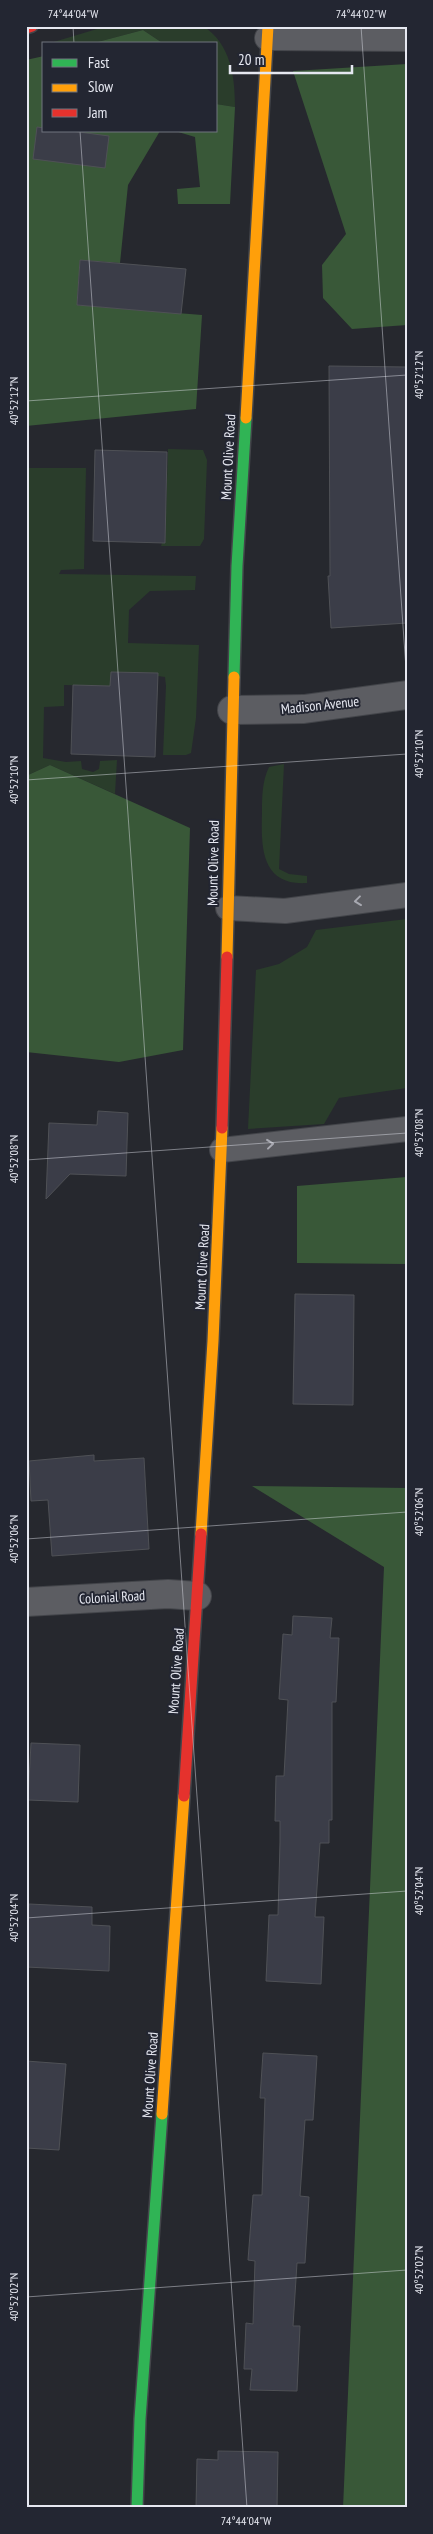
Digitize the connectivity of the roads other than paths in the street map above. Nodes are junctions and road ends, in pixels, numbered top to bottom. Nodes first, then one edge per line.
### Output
1 (32, 26) edge
2 (26, 28) edge
3 (268, 32) edge
4 (407, 39) edge
5 (407, 695) edge
6 (232, 710) junction
7 (407, 895) edge
8 (228, 908) junction
9 (407, 1129) edge
10 (222, 1150) junction
11 (197, 1596) junction
12 (26, 1602) edge
13 (137, 2508) edge

1 - 2 main road
3 - 4 lane
3 - 6 main road, Mount Olive Road
5 - 6 street, Madison Avenue
6 - 8 main road, Mount Olive Road
7 -> 8 lane
8 - 10 main road, Mount Olive Road
10 -> 9 lane
10 - 11 main road, Mount Olive Road
11 - 12 street, Colonial Road
11 - 13 main road, Mount Olive Road

